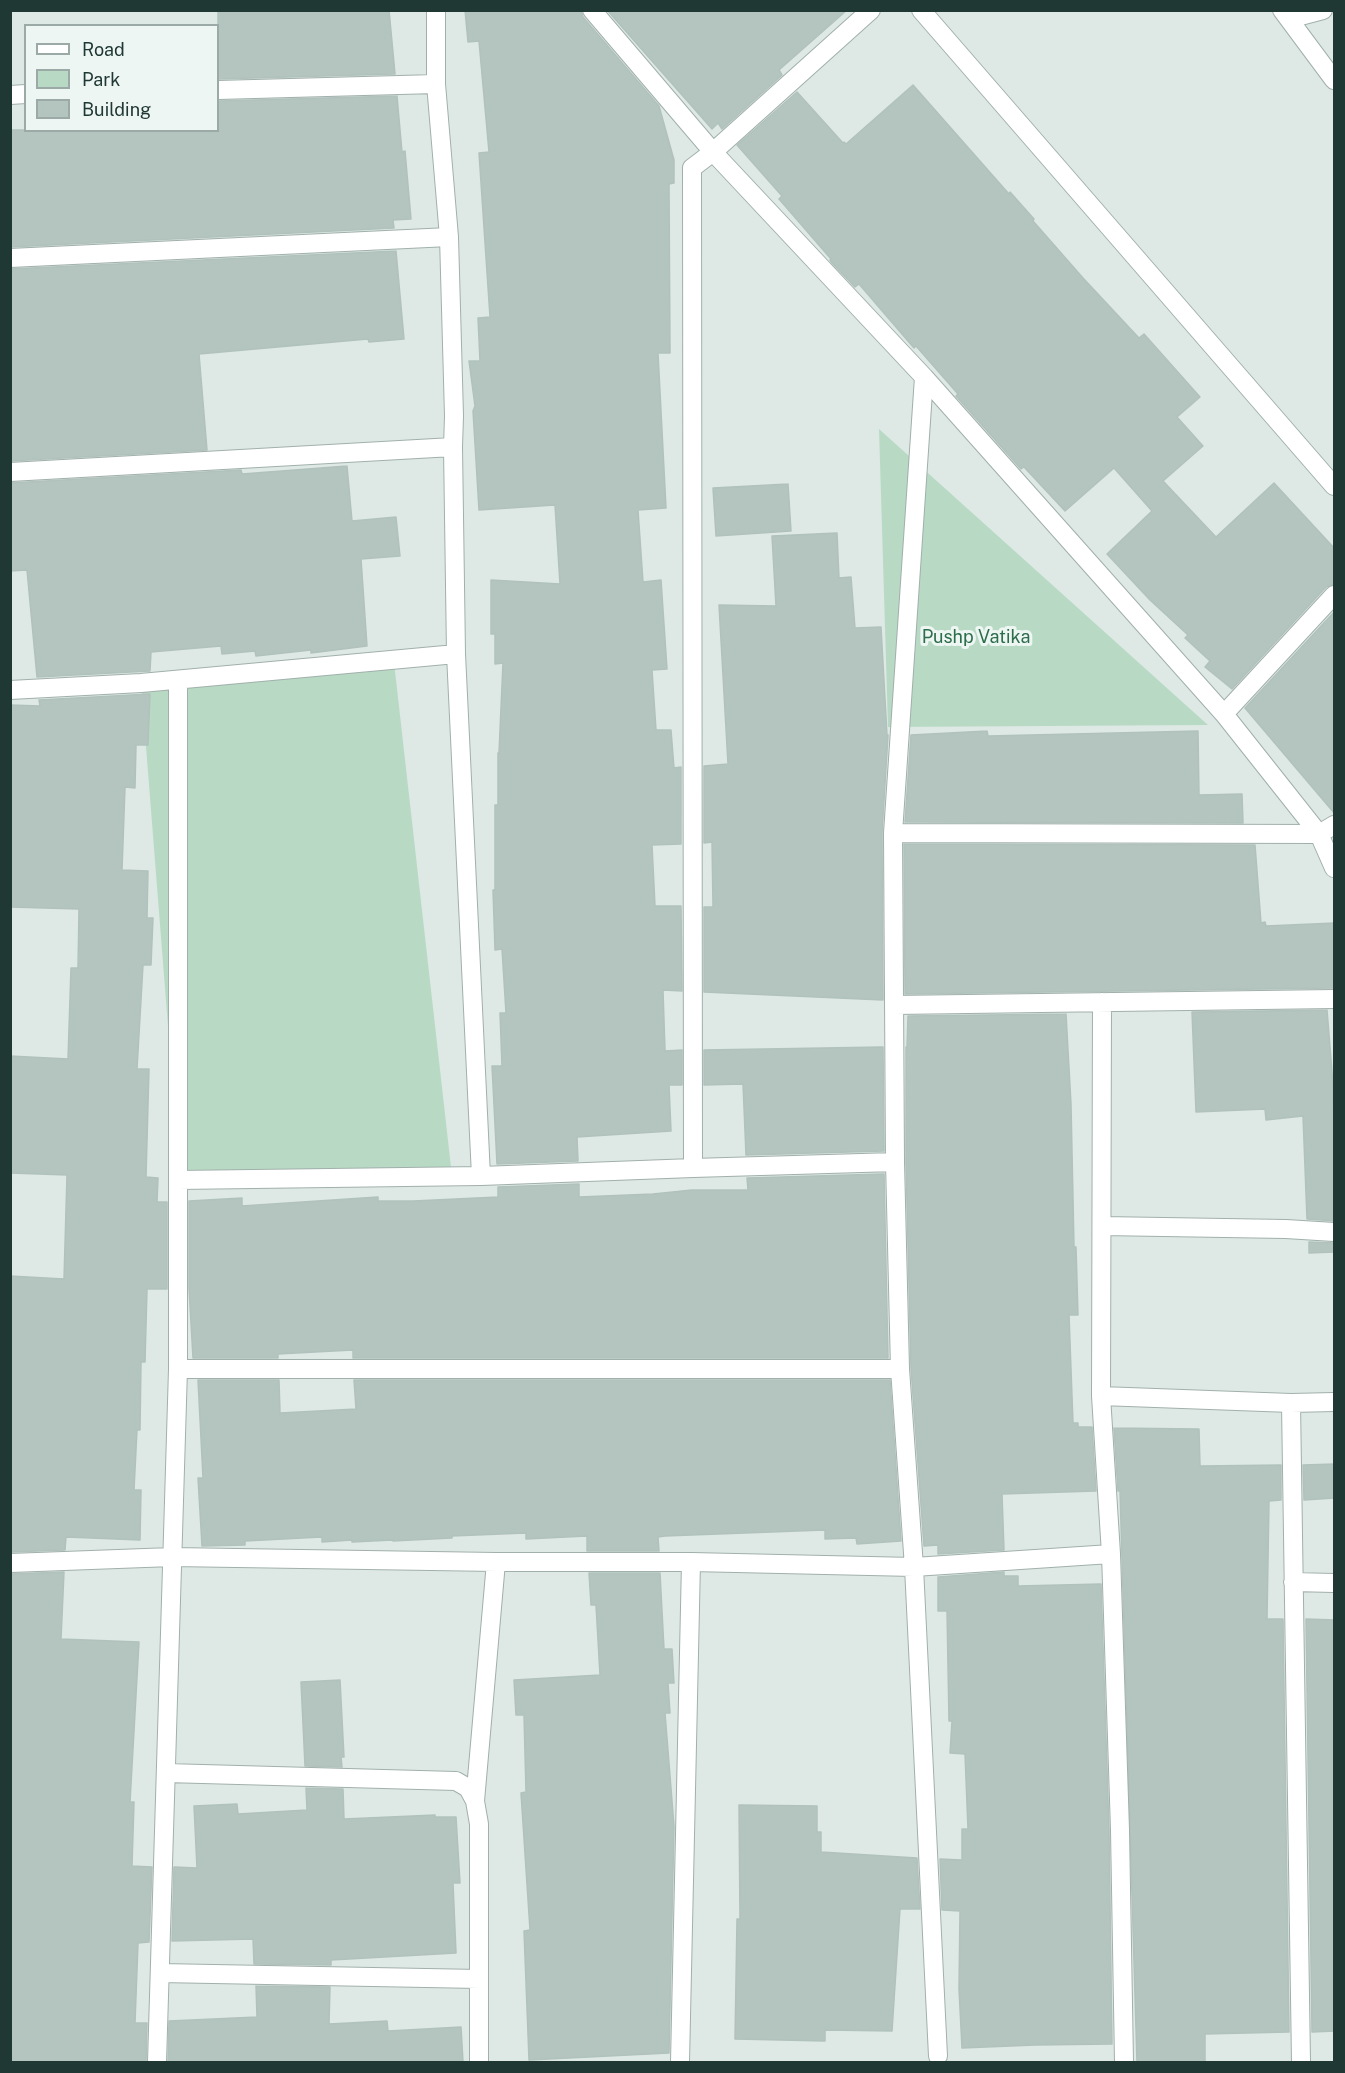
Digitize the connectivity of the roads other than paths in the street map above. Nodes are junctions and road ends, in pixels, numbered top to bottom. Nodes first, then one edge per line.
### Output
1 (436, 10) edge
2 (592, 10) edge
3 (871, 10) edge
4 (921, 10) edge
5 (1323, 10) edge
6 (1285, 15) edge
7 (1335, 80) edge
8 (436, 84) junction
9 (219, 90) edge
10 (713, 152) junction
11 (449, 237) junction
12 (10, 258) edge
13 (924, 377) junction
14 (453, 447) junction
15 (10, 472) edge
16 (1335, 486) edge
17 (1335, 595) edge
18 (456, 654) junction
19 (178, 680) junction
20 (10, 690) edge
21 (1224, 714) junction
22 (1327, 830) edge
23 (893, 833) junction
24 (1335, 868) edge
25 (1335, 999) edge
26 (1102, 1002) junction
27 (894, 1005) junction
28 (895, 1162) junction
29 (693, 1168) junction
30 (481, 1176) junction
31 (178, 1180) junction
32 (1102, 1226) junction
33 (1335, 1232) edge
34 (900, 1369) junction
35 (178, 1370) junction
36 (1101, 1396) junction
37 (1335, 1402) edge
38 (1292, 1403) junction
39 (1111, 1554) junction
40 (172, 1557) junction
41 (496, 1562) junction
42 (691, 1562) junction
43 (10, 1563) edge
44 (914, 1567) junction
45 (1293, 1582) junction
46 (1335, 1583) edge
47 (166, 1773) junction
48 (476, 1801) junction
49 (160, 1973) junction
50 (479, 1979) junction
51 (938, 2056) dead end
52 (157, 2062) edge
53 (479, 2062) edge
54 (680, 2062) edge
55 (1124, 2062) edge
56 (1301, 2062) edge

1 - 8 street
2 - 10 street
3 - 10 street
4 - 16 street
5 - 6 street
6 - 7 street
8 - 9 street
8 - 11 street
10 - 13 street
10 - 29 street
11 - 12 street
11 - 14 street
13 - 21 street
13 - 23 street
14 - 15 street
14 - 18 street
17 - 21 street
18 - 19 street
18 - 30 street
19 - 20 street
19 - 31 street
21 - 22 street
22 - 23 street
22 - 24 street
23 - 27 street
25 - 26 street
26 - 27 street
26 - 32 street
27 - 28 street
28 - 29 street
28 - 34 street
29 - 30 street
30 - 31 street
31 - 35 street
32 - 33 street
32 - 36 street
34 - 35 street
34 - 44 street
35 - 40 street
36 - 38 street
36 - 39 street
37 - 38 street
38 - 45 street
39 - 44 street
39 - 55 street
40 - 41 street
40 - 43 street
40 - 47 street
41 - 42 street
41 - 48 street
42 - 44 street
42 - 54 street
44 - 51 street
45 - 46 street
45 - 56 street
47 - 48 street
47 - 49 street
48 - 50 street
49 - 50 street
49 - 52 street
50 - 53 street

